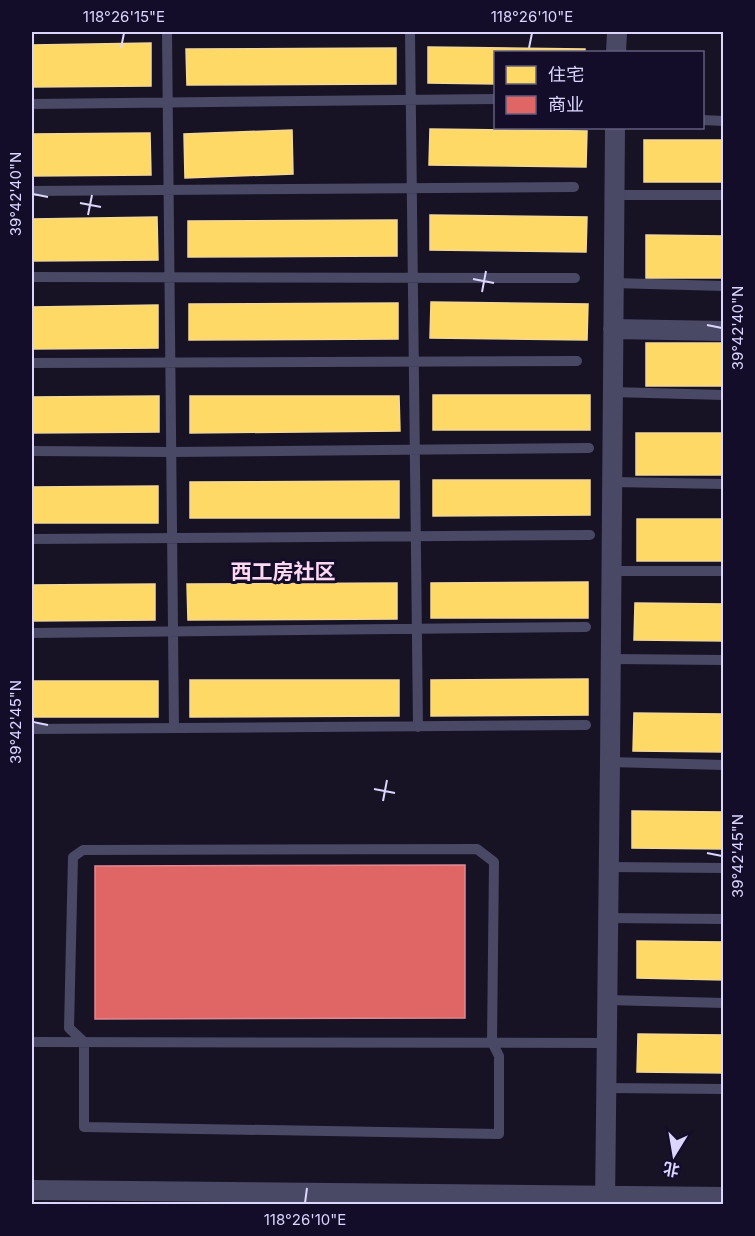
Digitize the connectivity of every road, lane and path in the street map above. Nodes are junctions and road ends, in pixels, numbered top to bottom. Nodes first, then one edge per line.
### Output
1 (167, 32) edge
2 (410, 32) edge
3 (617, 32) edge
4 (616, 51) edge
5 (494, 99) edge
6 (411, 100) junction
7 (168, 102) junction
8 (32, 104) edge
9 (704, 120) edge
10 (723, 121) edge
11 (615, 129) edge
12 (574, 187) dead end
13 (412, 188) junction
14 (169, 190) junction
15 (32, 191) edge
16 (614, 195) junction
17 (723, 195) edge
18 (32, 277) edge
19 (170, 278) junction
20 (413, 278) junction
21 (575, 278) dead end
22 (614, 284) junction
23 (723, 286) edge
24 (613, 329) junction
25 (723, 331) edge
26 (577, 361) dead end
27 (170, 362) junction
28 (414, 362) junction
29 (32, 363) edge
30 (612, 392) junction
31 (723, 395) edge
32 (589, 448) dead end
33 (415, 449) junction
34 (32, 451) edge
35 (171, 452) junction
36 (612, 482) junction
37 (723, 484) edge
38 (590, 535) dead end
39 (416, 536) junction
40 (172, 538) junction
41 (32, 539) edge
42 (611, 571) junction
43 (723, 571) edge
44 (586, 627) dead end
45 (417, 629) junction
46 (173, 631) junction
47 (32, 633) edge
48 (611, 659) junction
49 (723, 660) edge
50 (586, 725) dead end
51 (418, 727) junction
52 (174, 728) junction
53 (32, 729) edge
54 (610, 762) junction
55 (723, 765) edge
56 (609, 867) junction
57 (723, 868) edge
58 (607, 918) junction
59 (723, 919) edge
60 (607, 1000) junction
61 (723, 1003) edge
62 (32, 1042) edge
63 (84, 1042) junction
64 (492, 1042) junction
65 (606, 1043) junction
66 (606, 1088) junction
67 (723, 1089) edge
68 (32, 1190) edge
69 (723, 1197) edge
70 (220, 1198) edge
71 (375, 1199) edge
72 (605, 1200) edge

1 - 7 lane
2 - 6 lane
3 - 4 street
5 - 6 lane
6 - 7 lane
6 - 13 lane
7 - 8 lane
7 - 14 lane
9 - 10 lane
11 - 16 street
12 - 13 lane
13 - 14 lane
13 - 20 lane
14 - 15 lane
14 - 19 lane
16 - 17 lane
16 - 22 street
18 - 19 lane
19 - 20 lane
19 - 27 lane
20 - 21 lane
20 - 28 lane
22 - 23 lane
22 - 24 street
24 - 25 street
24 - 30 street
26 - 28 lane
27 - 28 lane
27 - 29 lane
27 - 35 lane
28 - 33 lane
30 - 31 lane
30 - 36 street
32 - 33 lane
33 - 35 lane
33 - 39 lane
34 - 35 lane
35 - 40 lane
36 - 37 lane
36 - 42 street
38 - 39 lane
39 - 40 lane
39 - 45 lane
40 - 41 lane
40 - 46 lane
42 - 43 lane
42 - 48 street
44 - 45 lane
45 - 46 lane
45 - 51 lane
46 - 47 lane
46 - 52 lane
48 - 49 lane
48 - 54 street
50 - 51 lane
51 - 52 lane
52 - 53 lane
54 - 55 lane
54 - 56 street
56 - 57 lane
56 - 58 street
58 - 59 lane
58 - 60 street
60 - 61 lane
60 - 65 street
62 - 63 lane
63 - 64 lane
63 - 64 lane
63 - 64 lane
64 - 65 lane
65 - 66 street
66 - 67 lane
66 - 72 street
68 - 70 street
69 - 72 street
70 - 71 street
71 - 72 street

